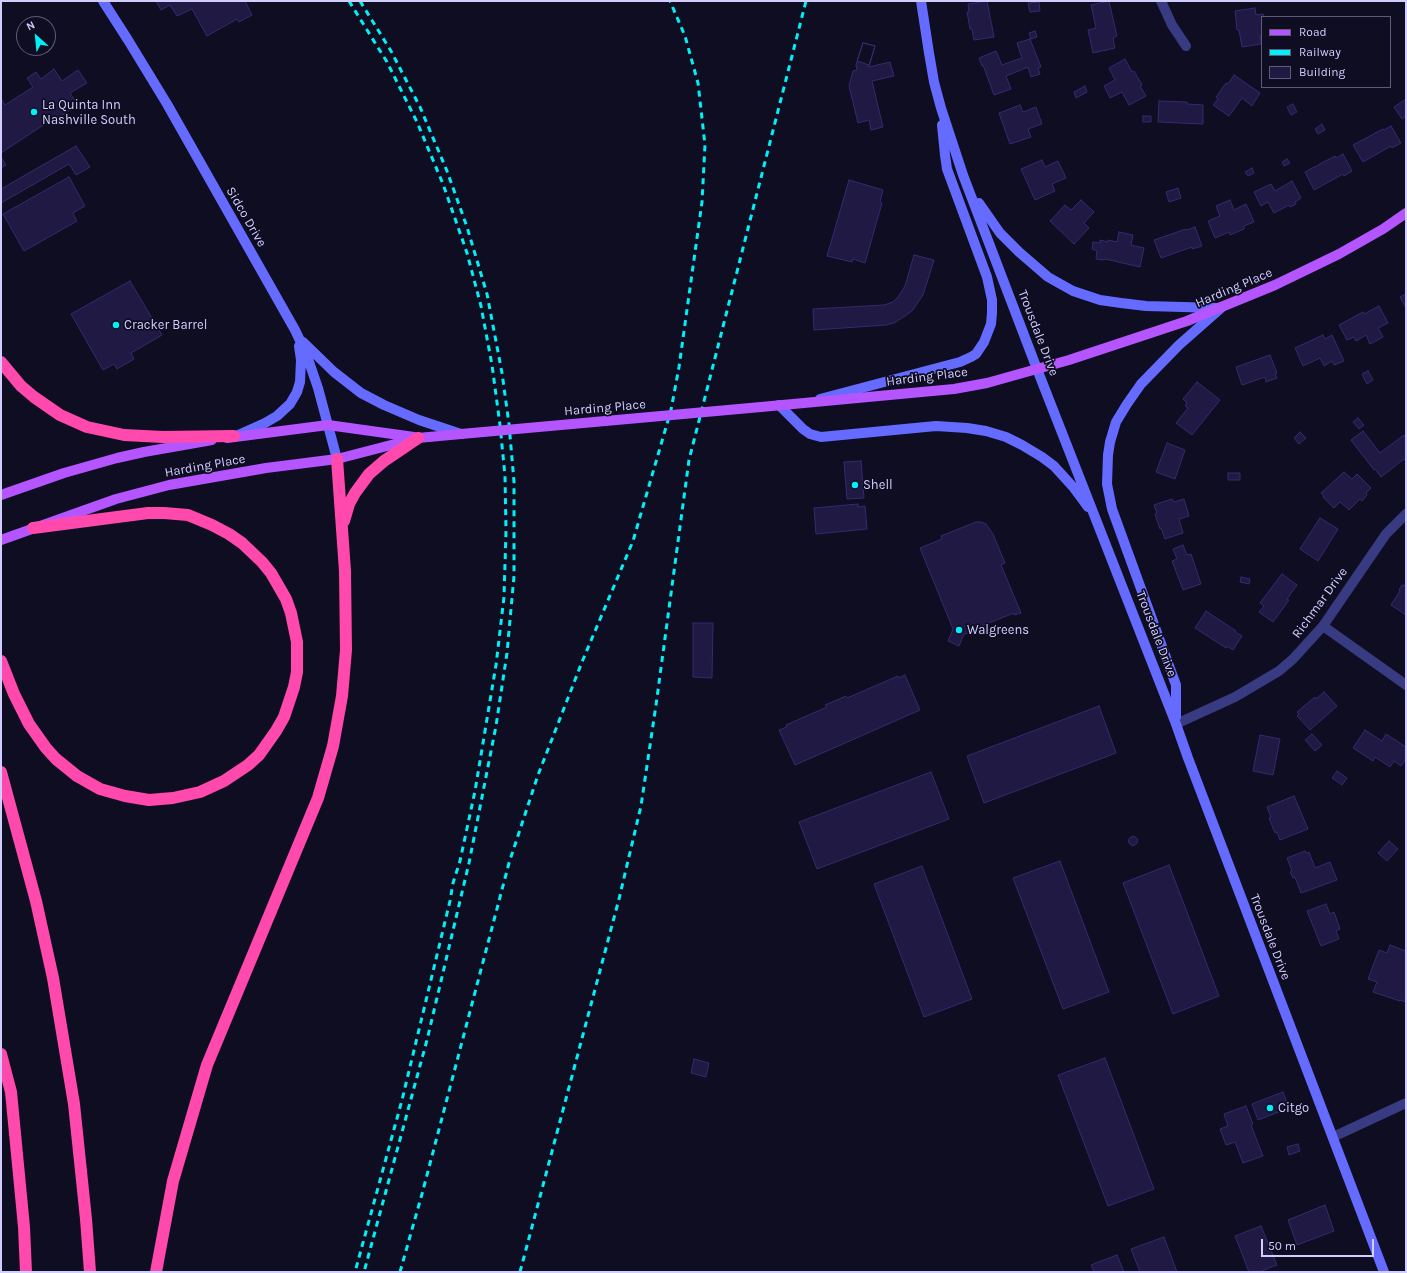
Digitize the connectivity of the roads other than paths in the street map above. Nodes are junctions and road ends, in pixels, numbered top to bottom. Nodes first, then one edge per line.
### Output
1 (103, 1) edge
2 (922, 1) edge
3 (1161, 1) edge
4 (1186, 46) dead end
5 (941, 108) junction
6 (968, 186) junction
7 (1406, 213) edge
8 (1221, 308) junction
9 (298, 334) junction
10 (1, 362) edge
11 (1037, 369) junction
12 (806, 402) junction
13 (779, 405) junction
14 (328, 425) junction
15 (461, 434) junction
16 (234, 436) junction
17 (418, 438) junction
18 (337, 459) junction
19 (1, 495) edge
20 (1406, 514) edge
21 (1099, 524) junction
22 (342, 526) junction
23 (33, 528) junction
24 (1, 540) edge
25 (1323, 626) junction
26 (1, 661) edge
27 (1406, 685) edge
28 (1176, 724) junction
29 (1, 772) edge
30 (1, 1054) edge
31 (1406, 1103) edge
32 (1333, 1137) junction
33 (26, 1272) edge
34 (90, 1272) edge
35 (156, 1272) edge
36 (1384, 1272) edge

1 - 9 street, Sidco Drive
2 - 5 street, Trousdale Drive
3 - 4 street
5 - 6 street, Trousdale Drive
5 - 12 street
6 - 8 street
6 - 11 street, Trousdale Drive
7 - 8 main road, Harding Place
8 - 11 main road, Harding Place
8 - 28 street
9 - 14 street, Sidco Drive
9 - 15 street
9 - 16 street
10 - 16 highway
11 - 12 main road, Harding Place
11 - 21 street, Trousdale Drive
12 - 13 main road, Harding Place
13 - 15 main road, Harding Place, bridge
13 - 21 street
14 - 16 main road, Harding Place
14 - 17 main road, Harding Place
14 - 18 street, Sidco Drive
15 - 17 main road, Harding Place
16 - 19 main road, Harding Place
17 - 18 main road, Harding Place
17 - 22 highway
18 - 22 highway
18 - 23 main road, Harding Place
20 - 25 street, Richmar Drive
21 - 28 street, Trousdale Drive
22 - 35 highway
23 - 24 main road, Harding Place
23 - 26 highway
25 - 27 street
25 - 28 street, Richmar Drive
28 - 32 street, Trousdale Drive
29 - 34 highway
30 - 33 highway
31 - 32 street
32 - 36 street, Trousdale Drive

